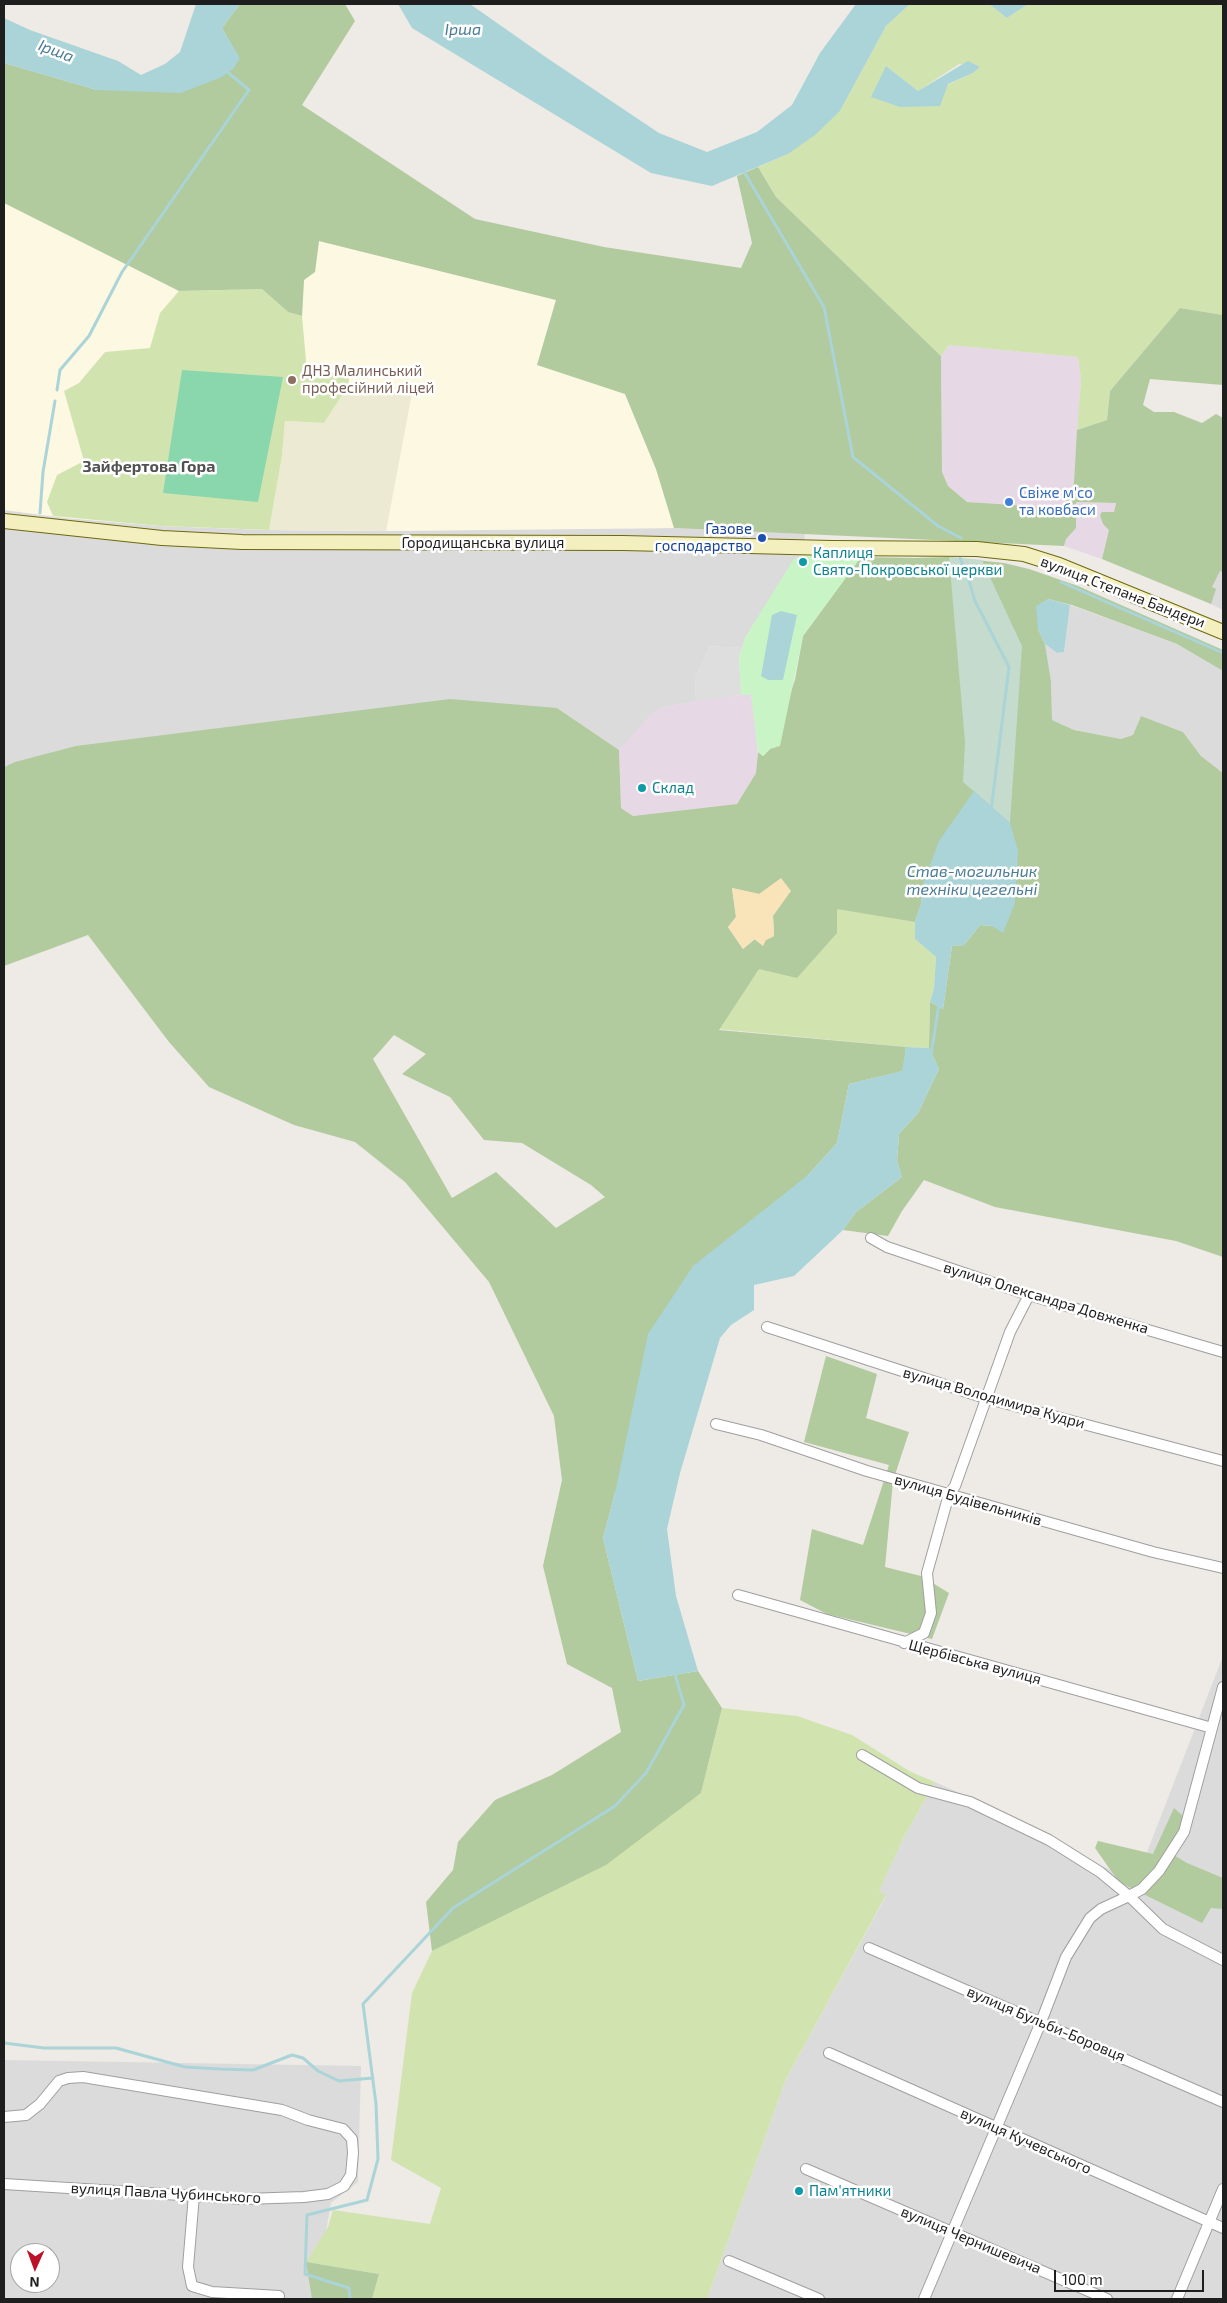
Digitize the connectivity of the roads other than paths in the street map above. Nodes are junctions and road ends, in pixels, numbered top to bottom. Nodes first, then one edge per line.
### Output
1 (4, 521) edge
2 (963, 548) joint
3 (1223, 632) edge
4 (871, 1238) dead end
5 (1029, 1295) junction
6 (767, 1327) dead end
7 (1223, 1352) edge
8 (985, 1398) junction
9 (716, 1424) dead end
10 (1223, 1461) edge
11 (949, 1494) junction
12 (1223, 1568) edge
13 (738, 1595) dead end
14 (904, 1643) junction
15 (1223, 1687) edge
16 (1212, 1728) junction
17 (862, 1755) dead end
18 (1129, 1896) junction
19 (869, 1948) dead end
20 (1223, 1960) edge
21 (1041, 2022) junction
22 (830, 2053) dead end
23 (1223, 2102) edge
24 (4, 2117) edge
25 (997, 2128) junction
26 (806, 2169) dead end
27 (4, 2184) edge
28 (1223, 2189) edge
29 (194, 2195) junction
30 (1209, 2222) junction
31 (1223, 2228) edge
32 (951, 2231) junction
33 (729, 2261) dead end
34 (279, 2296) dead end
35 (819, 2299) edge
36 (924, 2299) edge
37 (1107, 2299) edge
38 (1176, 2299) edge

1 - 2 street, Городищанська вулиця
2 - 3 street, вулиця Степана Бандери
4 - 5 street, вулиця Олександра Довженка
5 - 7 street, вулиця Олександра Довженка
5 - 8 street
6 - 8 street, вулиця Володимира Кудри
8 - 10 street, вулиця Володимира Кудри
8 - 11 street
9 - 11 street, вулиця Будівельників
11 - 12 street, вулиця Будівельників
11 - 14 street
13 - 14 street, Щербівська вулиця
14 - 16 street, Щербівська вулиця
15 - 16 street
16 - 18 street
17 - 18 street
18 - 20 street
18 - 21 street
19 - 21 street, вулиця Бульби-Боровця
21 - 23 street, вулиця Бульби-Боровця
21 - 25 street
22 - 25 street, вулиця Кучевського
24 - 29 street, вулиця Павла Чубинського
25 - 30 street, вулиця Кучевського
25 - 32 street
26 - 32 street, вулиця Чернишевича
27 - 29 street, вулиця Павла Чубинського
28 - 30 street
29 - 34 street
30 - 31 street, вулиця Кучевського
30 - 38 street
32 - 36 street
32 - 37 street, вулиця Чернишевича
33 - 35 street

